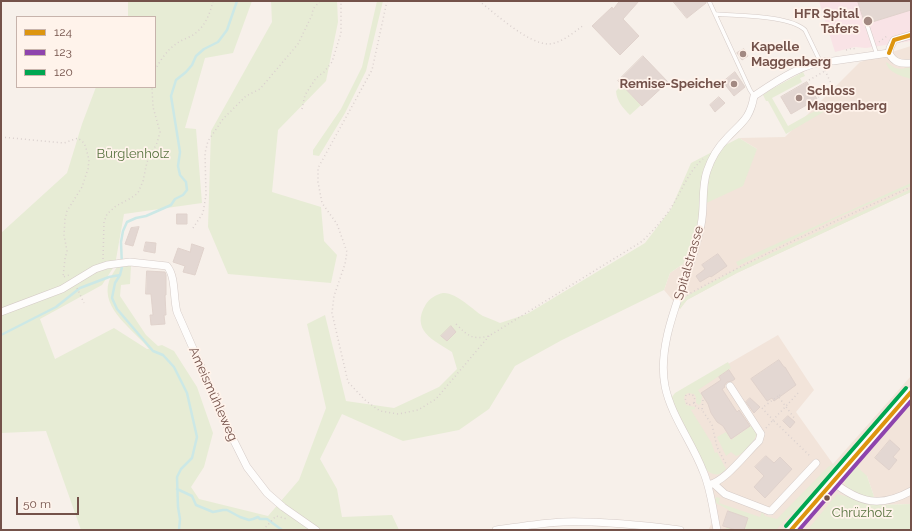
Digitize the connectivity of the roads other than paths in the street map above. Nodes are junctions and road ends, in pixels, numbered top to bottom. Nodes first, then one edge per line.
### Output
1 (709, 1) edge
2 (716, 14) junction
3 (867, 25) dead end
4 (911, 35) edge
5 (889, 53) junction
6 (877, 55) junction
7 (820, 61) junction
8 (911, 63) edge
9 (754, 96) junction
10 (1, 312) edge
11 (730, 386) dead end
12 (911, 392) edge
13 (816, 463) road end
14 (833, 482) junction
15 (711, 485) junction
16 (911, 491) edge
17 (316, 530) edge
18 (496, 530) edge
19 (680, 530) edge
20 (717, 530) edge
21 (791, 530) edge

1 - 2 lane
2 - 7 lane
2 - 9 lane
3 - 6 lane
4 - 5 street
5 - 6 street
5 - 8 street
6 - 7 street
7 - 9 street
9 - 15 street, Spitalstrasse
10 - 17 street, Ameismühleweg
11 - 15 street
12 - 14 main road
13 - 15 street
14 - 16 street
14 - 21 main road
15 - 20 street, Spitalstrasse
18 - 19 street

